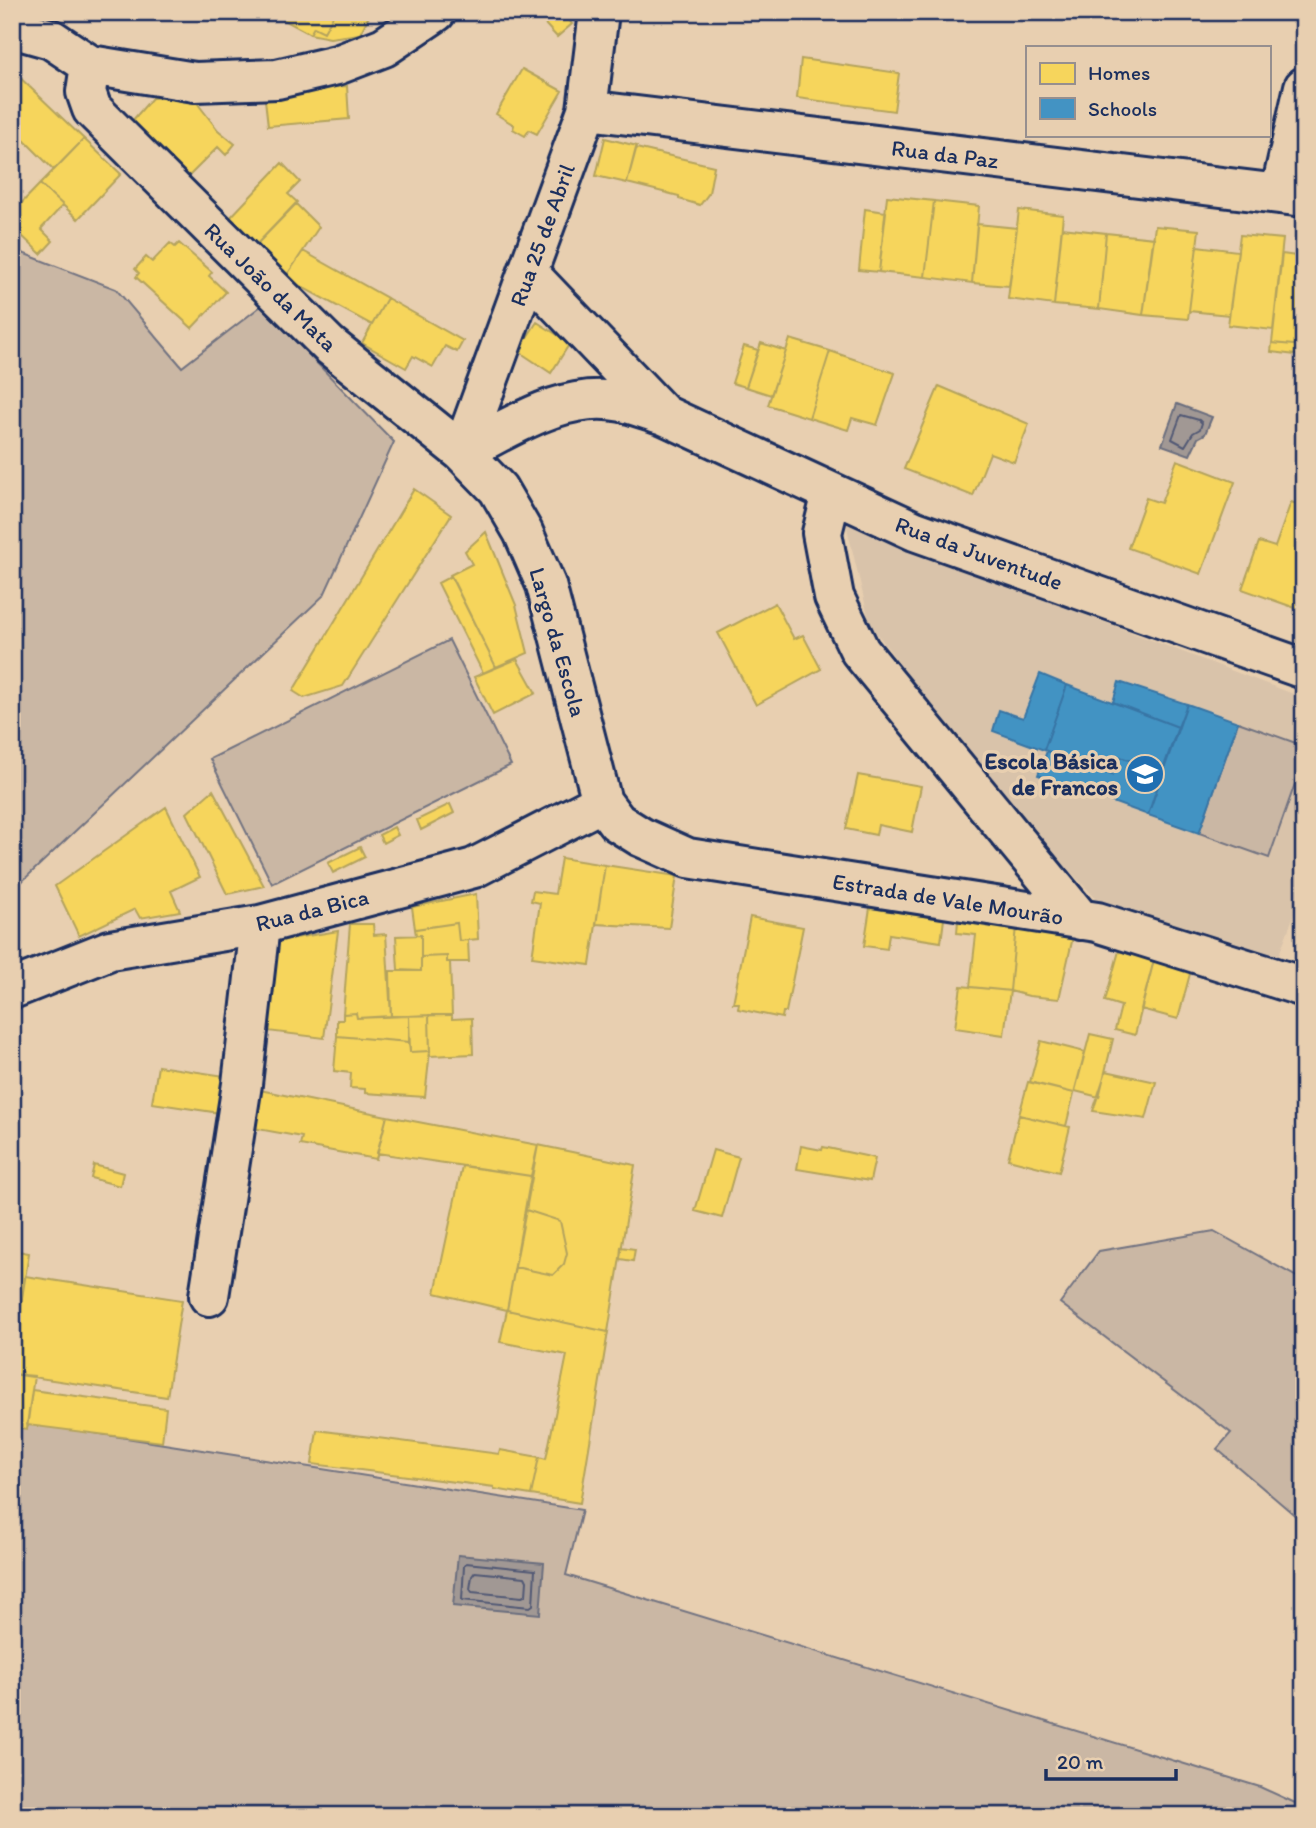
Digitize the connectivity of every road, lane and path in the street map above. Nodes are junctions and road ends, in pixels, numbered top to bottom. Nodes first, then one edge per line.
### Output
1 (436, 12) edge
2 (599, 12) edge
3 (12, 28) edge
4 (90, 65) junction
5 (1304, 88) edge
6 (587, 110) junction
7 (1292, 195) edge
8 (528, 273) junction
9 (664, 415) junction
10 (462, 452) junction
11 (832, 493) junction
12 (1304, 669) edge
13 (602, 802) junction
14 (1081, 920) junction
15 (260, 925) junction
16 (1304, 987) edge
17 (12, 989) edge
18 (209, 1296) dead end

1 - 4 street
2 - 6 street, Rua 25 de Abril
3 - 4 street
4 - 10 street, Rua João da Mata
5 - 7 street
6 - 7 street, Rua da Paz
6 - 8 street, Rua 25 de Abril
8 - 9 street
8 - 10 street, Rua 25 de Abril
9 - 10 street
9 - 11 street, Rua da Juventude
10 - 13 street, Largo da Escola
11 - 12 street, Rua da Juventude
11 - 14 street
13 - 14 street, Estrada de Vale Mourão
13 - 15 street, Rua da Bica
14 - 16 street, Estrada de Vale Mourão
15 - 17 street, Rua da Bica
15 - 18 street

